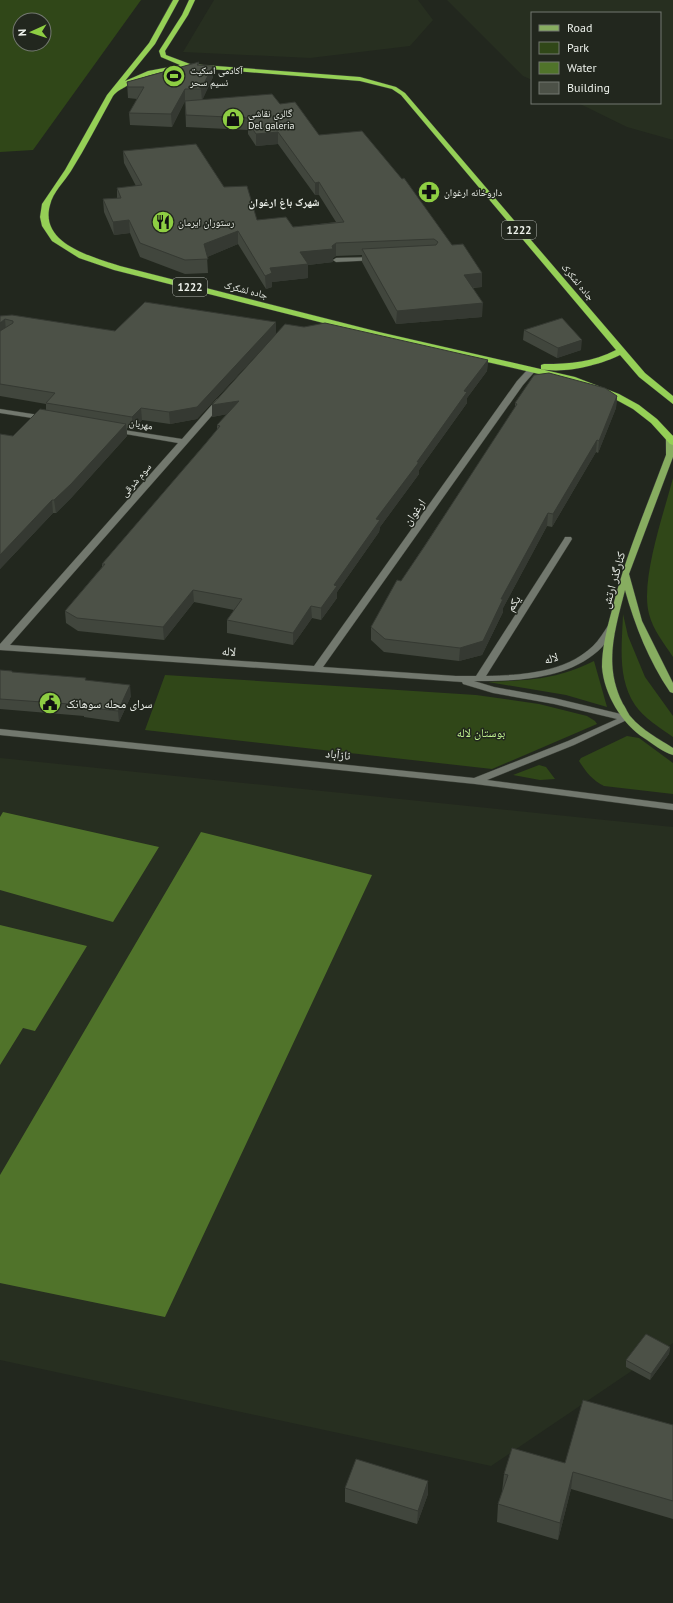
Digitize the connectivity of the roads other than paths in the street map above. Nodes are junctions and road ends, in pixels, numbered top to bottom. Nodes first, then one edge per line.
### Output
1 (176, 0) edge
2 (192, 0) edge
3 (189, 66) junction
4 (110, 95) junction
5 (381, 259) edge
6 (336, 260) edge
7 (622, 350) junction
8 (518, 366) junction
9 (533, 369) junction
10 (224, 396) edge
11 (673, 400) edge
12 (636, 407) joint
13 (0, 411) edge
14 (54, 420) edge
15 (107, 429) edge
16 (672, 438) edge
17 (183, 442) junction
18 (568, 539) dead end
19 (625, 574) junction
20 (612, 626) junction
21 (2, 647) edge
22 (316, 670) junction
23 (456, 679) junction
24 (479, 679) junction
25 (673, 690) edge
26 (626, 718) junction
27 (0, 732) edge
28 (673, 752) edge
29 (475, 781) junction
30 (673, 807) edge

1 - 4 highway, جاده لشکرک / 1222
2 - 3 highway, جاده لشکرک / 1222
3 - 4 highway, 1222
3 - 7 highway, جاده لشکرک / 1222
4 - 8 highway, جاده لشکرک / 1222
5 - 6 street
7 - 8 highway, 1222
7 - 11 highway, جاده لشکرک / 1222
8 - 9 highway, جاده لشکرک / 1222
9 - 12 highway, جاده لشکرک / 1222
9 - 22 street, ارغوان
10 - 17 street, سوم شرقی
12 - 16 highway, کنارگذر ارتش / 1222
13 - 14 street
15 - 17 street, مهربان
16 - 19 main road, کنارگذر ارتش
17 - 21 street, سوم شرقی
18 - 24 street, یکم
19 - 20 main road, کنارگذر ارتش
19 - 25 main road
20 - 24 street, لاله
20 - 26 main road, کنارگذر ارتش
21 - 22 street, لاله
22 - 23 street, لاله
23 - 24 street, لاله
23 - 26 street, لاله
26 - 28 main road, کنارگذر ارتش
26 - 29 street
27 - 29 street, نازآباد
29 - 30 street, نازآباد

